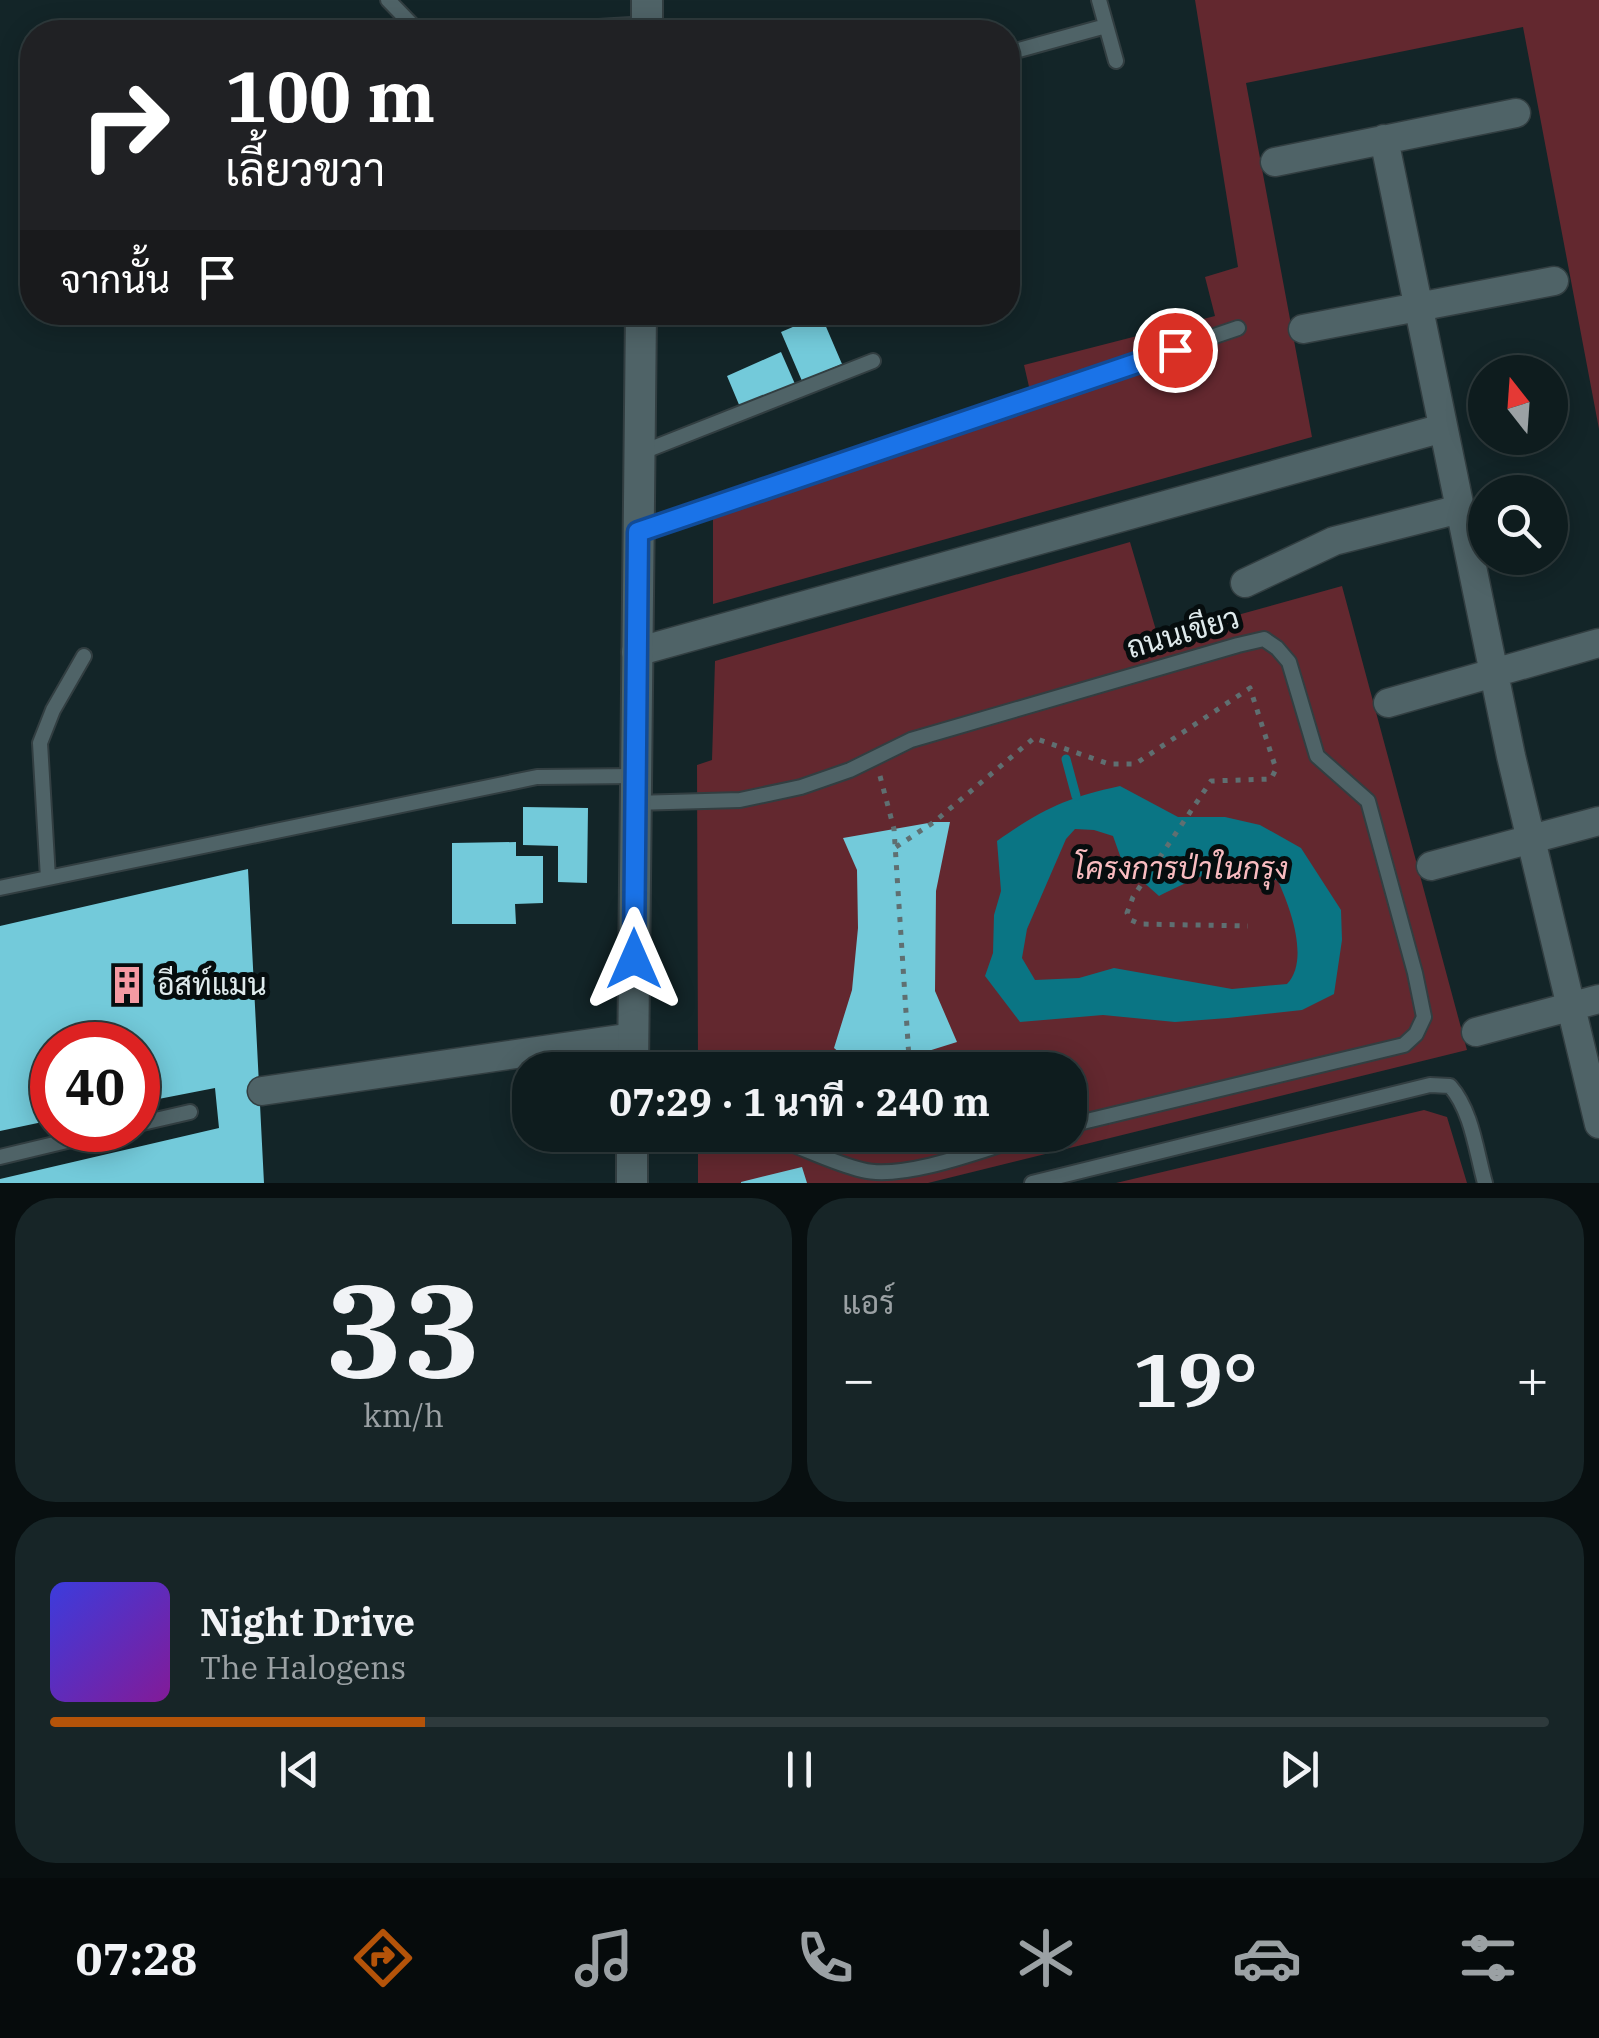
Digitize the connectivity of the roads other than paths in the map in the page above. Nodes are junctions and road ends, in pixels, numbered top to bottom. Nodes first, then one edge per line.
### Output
1 (388, 0) edge
2 (1098, 0) edge
3 (407, 20) edge
4 (1106, 26) junction
5 (1020, 50) edge
6 (1116, 62) dead end
7 (1516, 112) dead end
8 (1384, 140) junction
9 (1274, 162) dead end
10 (1554, 281) dead end
11 (1418, 307) junction
12 (641, 325) edge
13 (1238, 328) dead end
14 (1304, 329) dead end
15 (872, 361) dead end
16 (1443, 428) junction
17 (639, 453) junction
18 (1460, 509) junction
19 (638, 532) junction
20 (1246, 582) dead end
21 (1599, 643) edge
22 (636, 652) junction
23 (84, 656) dead end
24 (1494, 673) junction
25 (1388, 703) dead end
26 (634, 789) junction
27 (1599, 821) edge
28 (1531, 839) junction
29 (1431, 866) dead end
30 (48, 878) junction
31 (0, 888) edge
32 (1599, 998) edge
33 (1571, 1006) junction
34 (1476, 1032) dead end
35 (634, 1036) junction
36 (634, 1052) edge
37 (262, 1091) dead end
38 (190, 1112) dead end
39 (160, 1119) edge
40 (1087, 1121) edge
41 (1599, 1124) edge
42 (30, 1150) edge
43 (632, 1152) edge
44 (811, 1152) edge
45 (974, 1152) edge
46 (0, 1157) edge
47 (632, 1183) edge
48 (1032, 1183) edge
49 (1485, 1183) edge

1 - 3 lane
2 - 4 lane
4 - 5 lane
4 - 6 lane
7 - 8 street
8 - 9 street
8 - 11 street
10 - 11 street
11 - 14 street
11 - 16 street
12 - 17 street
13 - 19 lane
15 - 17 lane
16 - 18 street
16 - 22 street
17 - 19 street
18 - 20 street
18 - 24 street
19 - 22 street
21 - 24 street
22 - 26 street
23 - 30 lane
24 - 25 street
24 - 28 street
26 - 30 lane, ถนนเขียว
26 - 35 street
26 - 40 lane, ถนนเขียว
27 - 28 street
28 - 29 street
28 - 33 street
30 - 31 lane, ถนนเขียว
32 - 33 street
33 - 34 street
33 - 41 street
35 - 36 street
35 - 37 street
38 - 39 lane
42 - 46 lane
43 - 47 street
44 - 45 lane
48 - 49 lane

